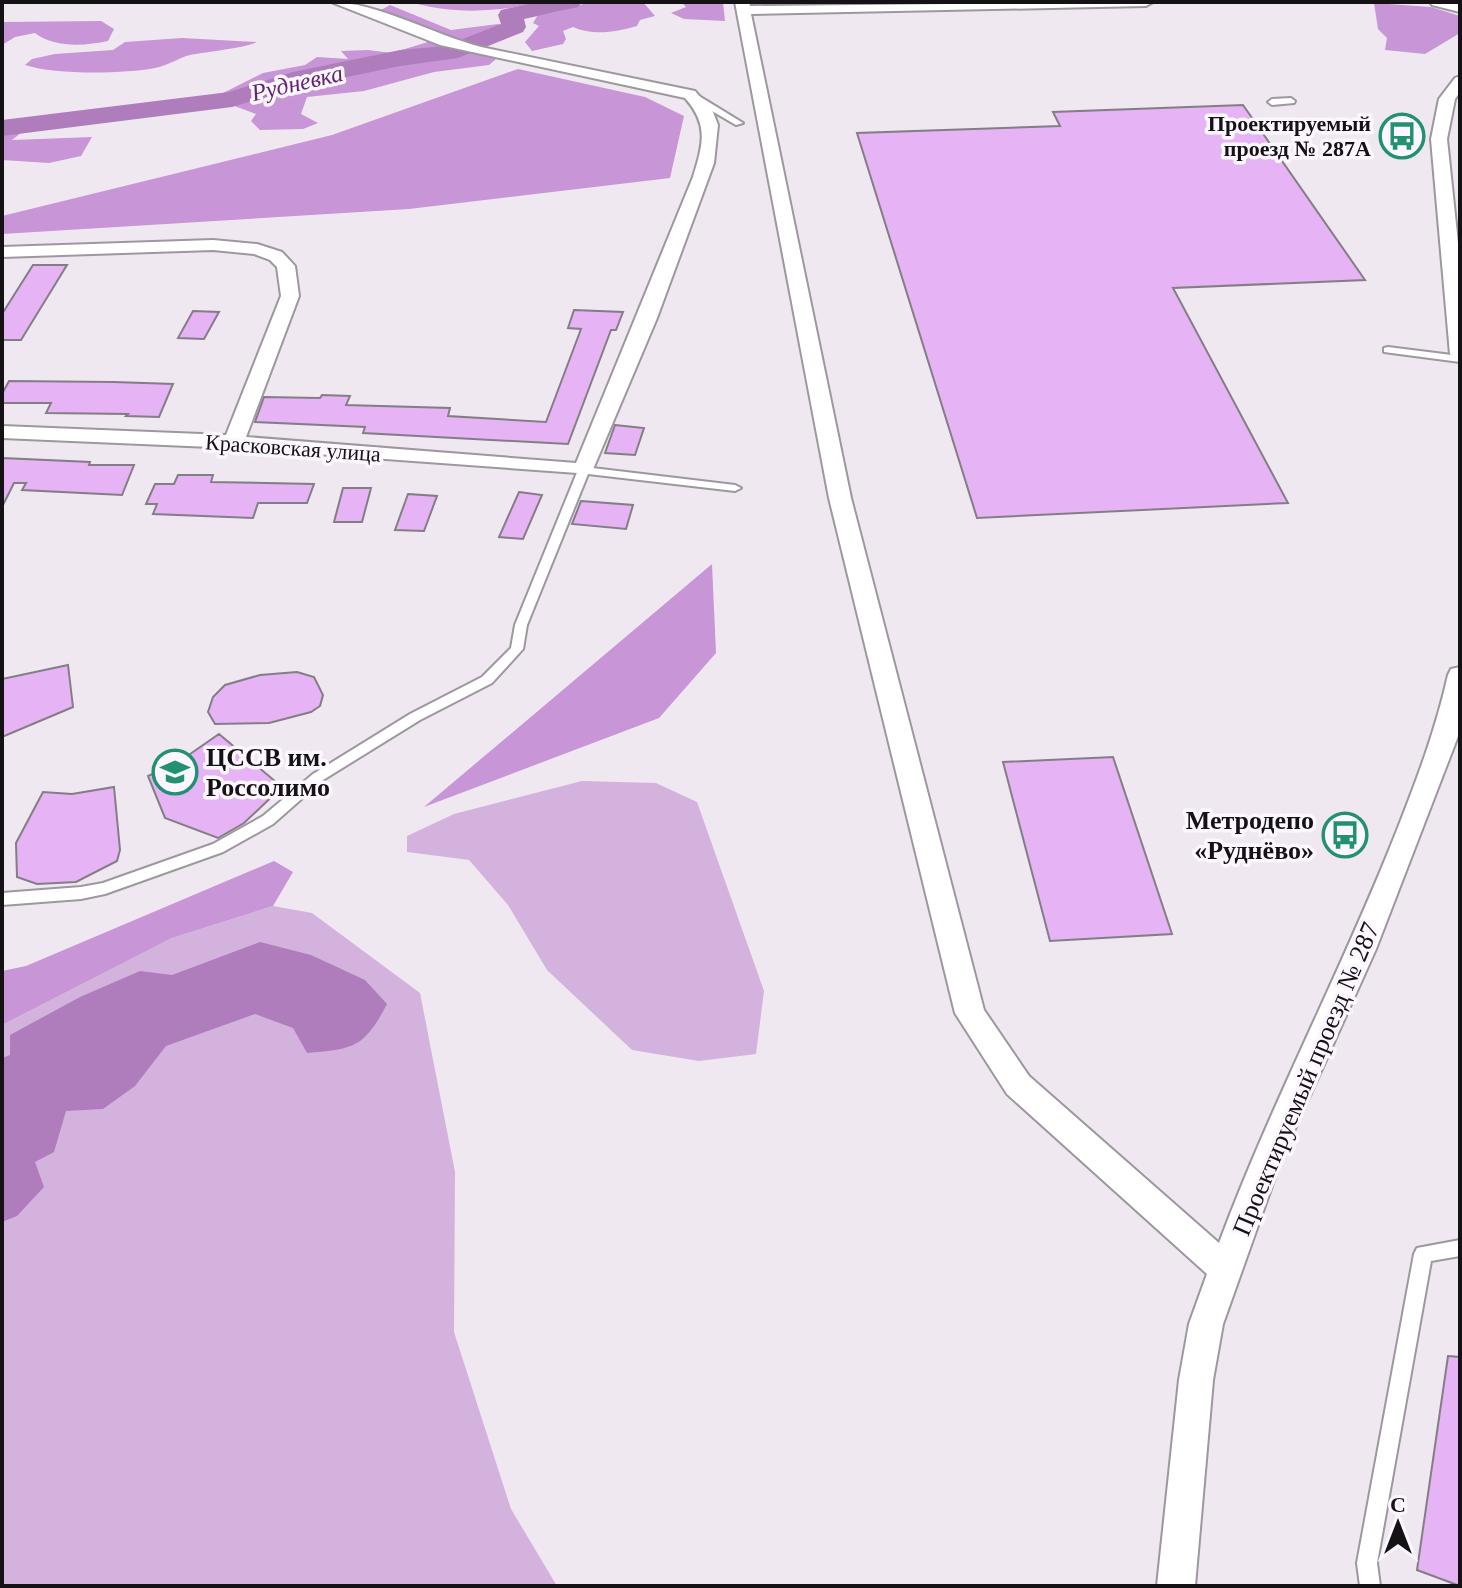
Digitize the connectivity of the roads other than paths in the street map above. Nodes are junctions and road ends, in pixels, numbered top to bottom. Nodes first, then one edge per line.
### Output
1 (338, 2) edge
2 (1146, 2) edge
3 (1437, 2) edge
4 (742, 6) edge
5 (1460, 8) edge
6 (1460, 81) edge
7 (690, 94) junction
8 (1291, 101) dead end
9 (1272, 102) dead end
10 (739, 123) dead end
11 (1453, 210) edge
12 (2, 252) edge
13 (1388, 346) dead end
14 (1460, 354) edge
15 (2, 432) edge
16 (234, 442) junction
17 (584, 470) junction
18 (735, 488) dead end
19 (1460, 675) edge
20 (2, 899) edge
21 (1460, 1248) edge
22 (1226, 1269) junction
23 (1176, 1586) edge
24 (1370, 1586) edge

1 - 7 street
2 - 4 street
3 - 5 street
4 - 22 street
6 - 11 street
7 - 10 lane
7 - 17 street
8 - 9 lane
11 - 14 street
12 - 16 street
13 - 14 lane
15 - 16 street, Красковская улица
16 - 17 street, Красковская улица
17 - 18 lane
17 - 20 lane
19 - 22 street, Проектируемый проезд № 287
21 - 24 lane
22 - 23 street, Проектируемый проезд № 287

